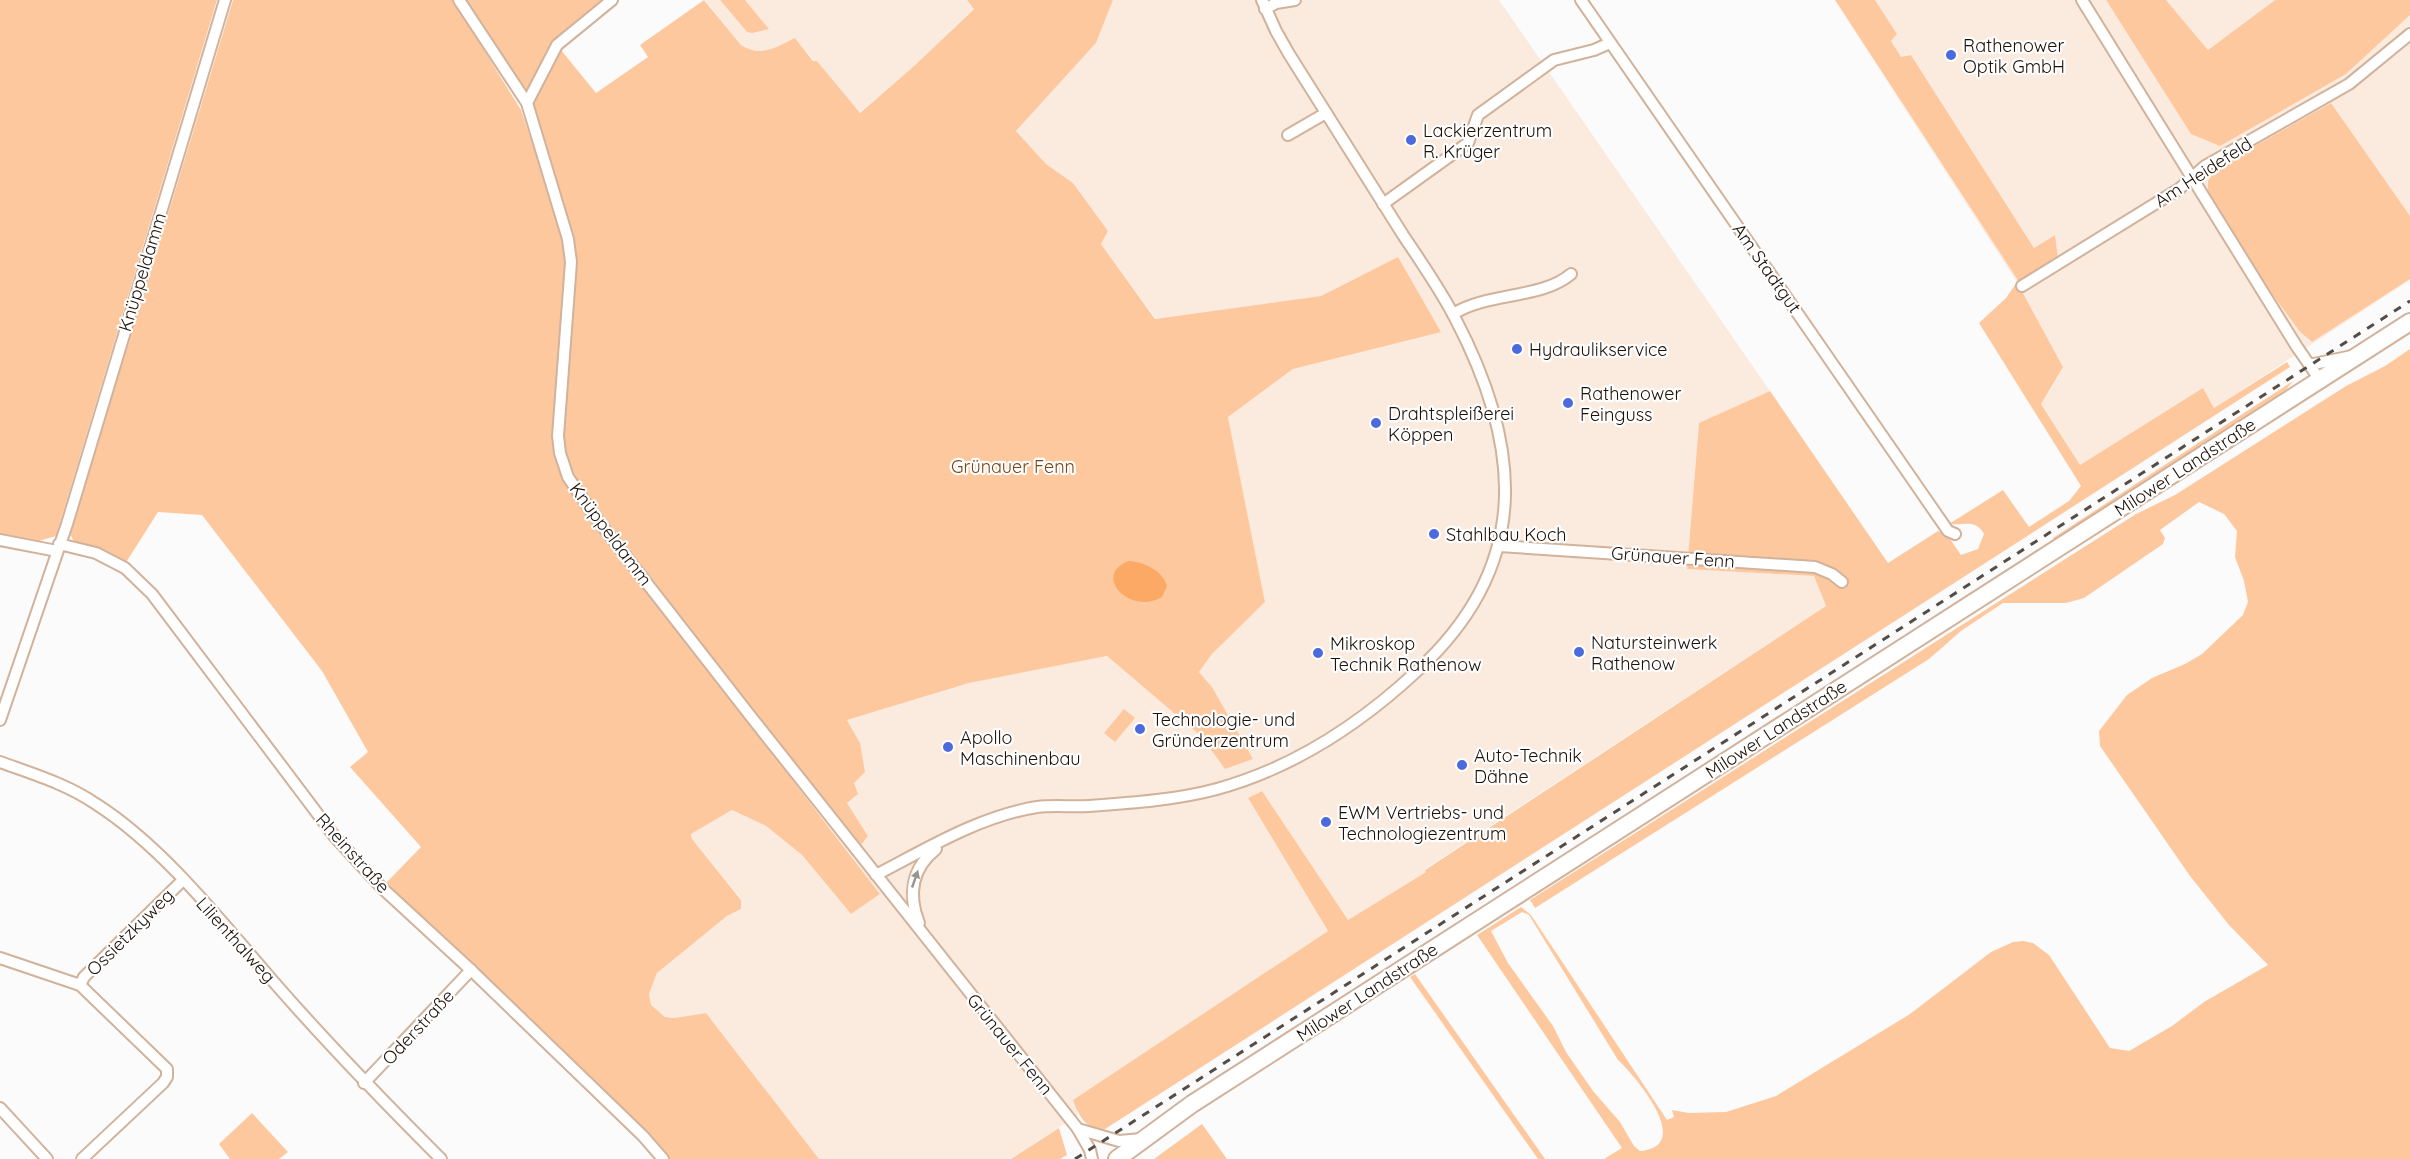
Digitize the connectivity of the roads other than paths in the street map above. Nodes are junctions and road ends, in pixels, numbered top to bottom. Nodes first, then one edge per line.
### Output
1 (225, 0) edge
2 (459, 0) edge
3 (612, 0) edge
4 (1295, 0) edge
5 (1581, 0) edge
6 (2082, 0) edge
7 (1264, 4) edge
8 (2410, 34) edge
9 (1610, 43) junction
10 (526, 103) junction
11 (1326, 113) junction
12 (1288, 135) dead end
13 (2192, 179) junction
14 (1383, 204) junction
15 (1571, 274) dead end
16 (2022, 286) dead end
17 (1453, 314) junction
18 (2410, 322) edge
19 (2358, 355) junction
20 (2309, 365) junction
21 (2320, 380) junction
22 (1955, 534) dead end
23 (0, 540) edge
24 (1499, 546) junction
25 (58, 548) junction
26 (1842, 582) dead end
27 (0, 720) edge
28 (0, 762) edge
29 (951, 838) junction
30 (876, 875) junction
31 (183, 880) junction
32 (922, 932) junction
33 (0, 958) edge
34 (471, 970) junction
35 (80, 985) junction
36 (364, 1083) junction
37 (0, 1108) edge
38 (1078, 1129) junction
39 (1144, 1139) junction
40 (47, 1159) edge
41 (82, 1159) edge
42 (441, 1159) edge
43 (663, 1159) edge
44 (1092, 1159) edge
45 (1117, 1159) edge

1 - 25 street, Knüppeldamm
2 - 10 street, Knüppeldamm
3 - 10 street
4 - 7 street, Grünauer Fenn
5 - 9 street, Am Stadtgut
6 - 13 street
7 - 11 street, Grünauer Fenn
8 - 13 street, Am Heidefeld
9 - 14 street
9 - 22 street, Am Stadtgut
10 - 30 street, Knüppeldamm
11 - 12 street
11 - 14 street, Grünauer Fenn
13 - 16 street, Am Heidefeld
13 - 20 street
14 - 17 street, Grünauer Fenn
15 - 17 street
17 - 24 street, Grünauer Fenn
18 - 19 main road, Milower Landstraße
19 - 20 street
19 - 21 main road, Milower Landstraße
20 - 21 street
21 - 39 main road, Milower Landstraße
23 - 25 street, Rheinstraße
24 - 26 street, Grünauer Fenn
24 - 29 street, Grünauer Fenn
25 - 27 street, Knüppeldamm
25 - 34 street, Rheinstraße
28 - 31 street, Lilienthalweg
29 - 30 street, Grünauer Fenn
32 -> 29 street, Grünauer Fenn
30 - 32 street, Grünauer Fenn
31 - 35 street, Ossietzkyweg
31 - 36 street, Lilienthalweg
32 - 38 street, Grünauer Fenn
33 - 35 street, Ossietzkyweg
34 - 36 street, Oderstraße
34 - 43 street, Rheinstraße
35 - 41 street, Ossietzkyweg
36 - 42 street, Lilienthalweg
37 - 40 street
38 - 39 street
38 - 44 street, Grünauer Fenn
39 - 45 main road, Milower Landstraße

